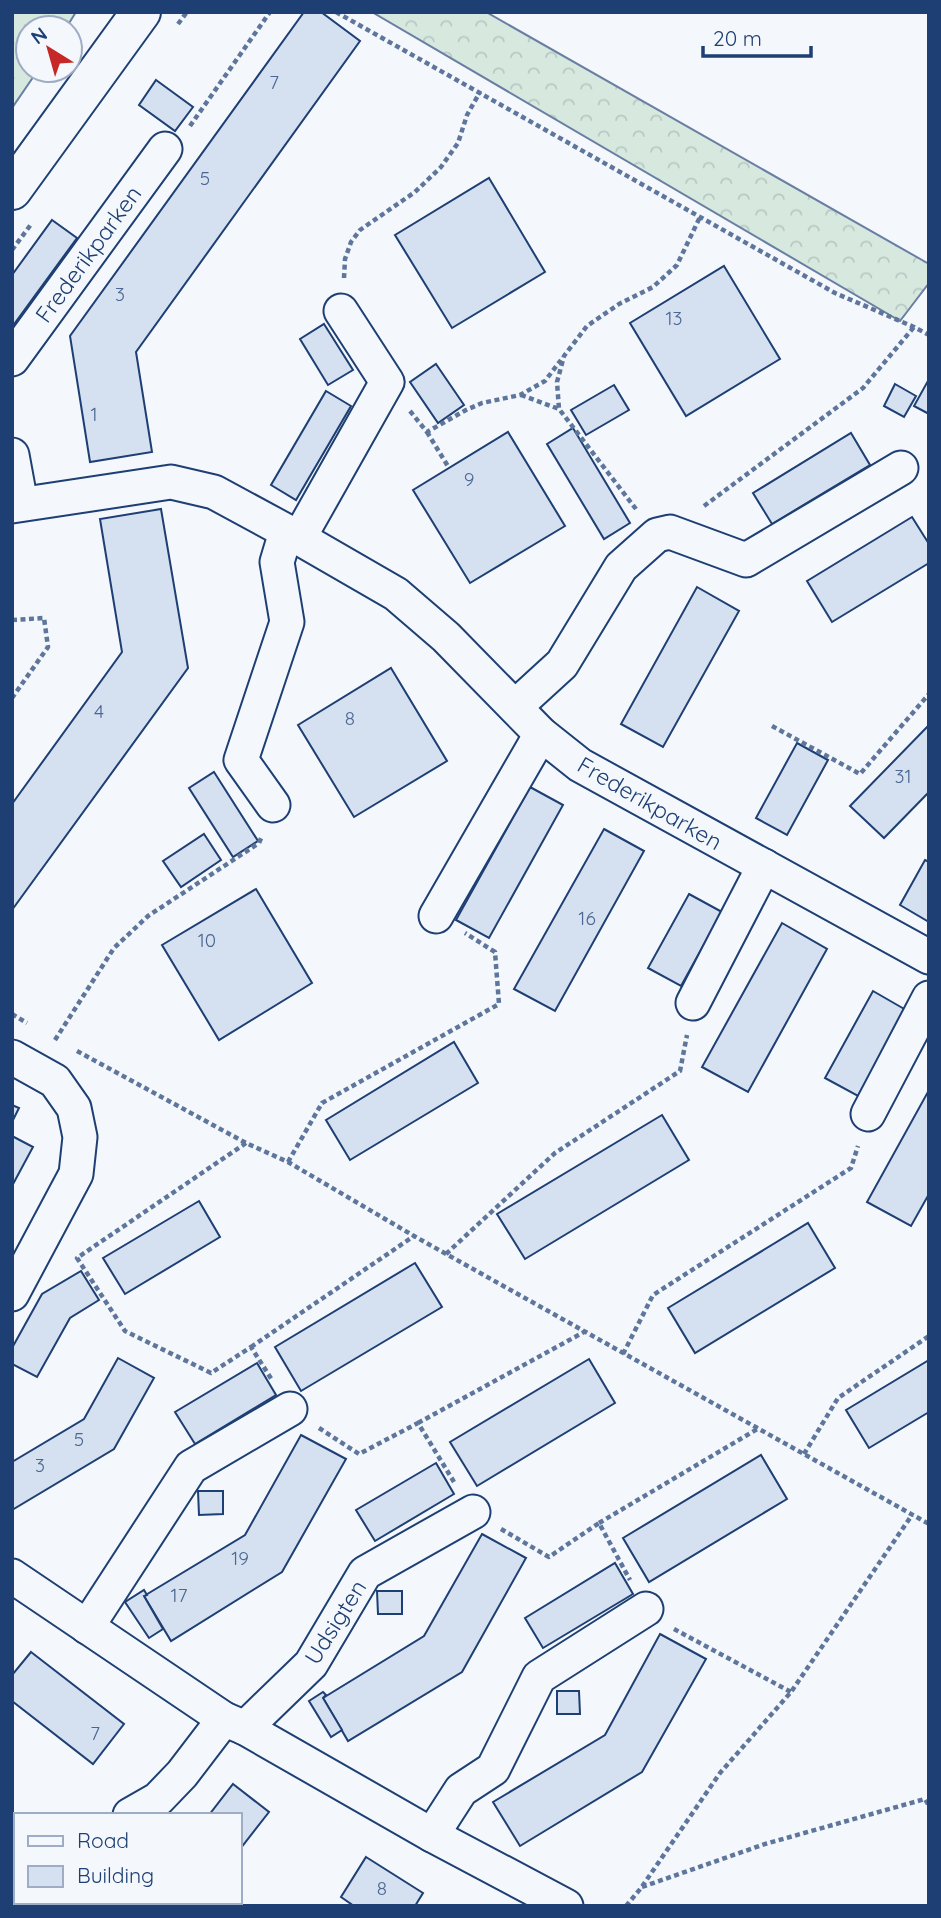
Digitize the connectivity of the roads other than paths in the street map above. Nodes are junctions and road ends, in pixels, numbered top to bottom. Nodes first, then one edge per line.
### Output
1 (141, 12) edge
2 (165, 149) road end
3 (12, 190) edge
4 (341, 311) road end
5 (12, 359) edge
6 (12, 455) edge
7 (901, 468) dead end
8 (17, 505) edge
9 (292, 535) junction
10 (515, 707) junction
11 (541, 734) junction
12 (273, 805) road end
13 (764, 866) junction
14 (436, 916) road end
15 (929, 957) edge
16 (929, 998) edge
17 (692, 1003) road end
18 (12, 1056) edge
19 (868, 1114) road end
20 (12, 1294) edge
21 (290, 1409) road end
22 (473, 1512) road end
23 (12, 1576) edge
24 (646, 1609) road end
25 (88, 1627) junction
26 (234, 1723) junction
27 (134, 1813) edge
28 (432, 1835) junction
29 (546, 1901) edge

1 - 3 street
2 - 5 street, Frederikparken
4 - 9 street
6 - 8 street, Frederikparken
7 - 10 street
8 - 9 street, Frederikparken
9 - 10 street, Frederikparken
9 - 12 street
10 - 11 street, Frederikparken
11 - 13 street, Frederikparken
11 - 14 street
13 - 15 street, Frederikparken
13 - 17 street
16 - 19 street
18 - 20 street
21 - 25 street
22 - 26 street, Udsigten
23 - 25 street
24 - 28 street
25 - 26 street
26 - 27 street, Udsigten
26 - 28 street
28 - 29 street

